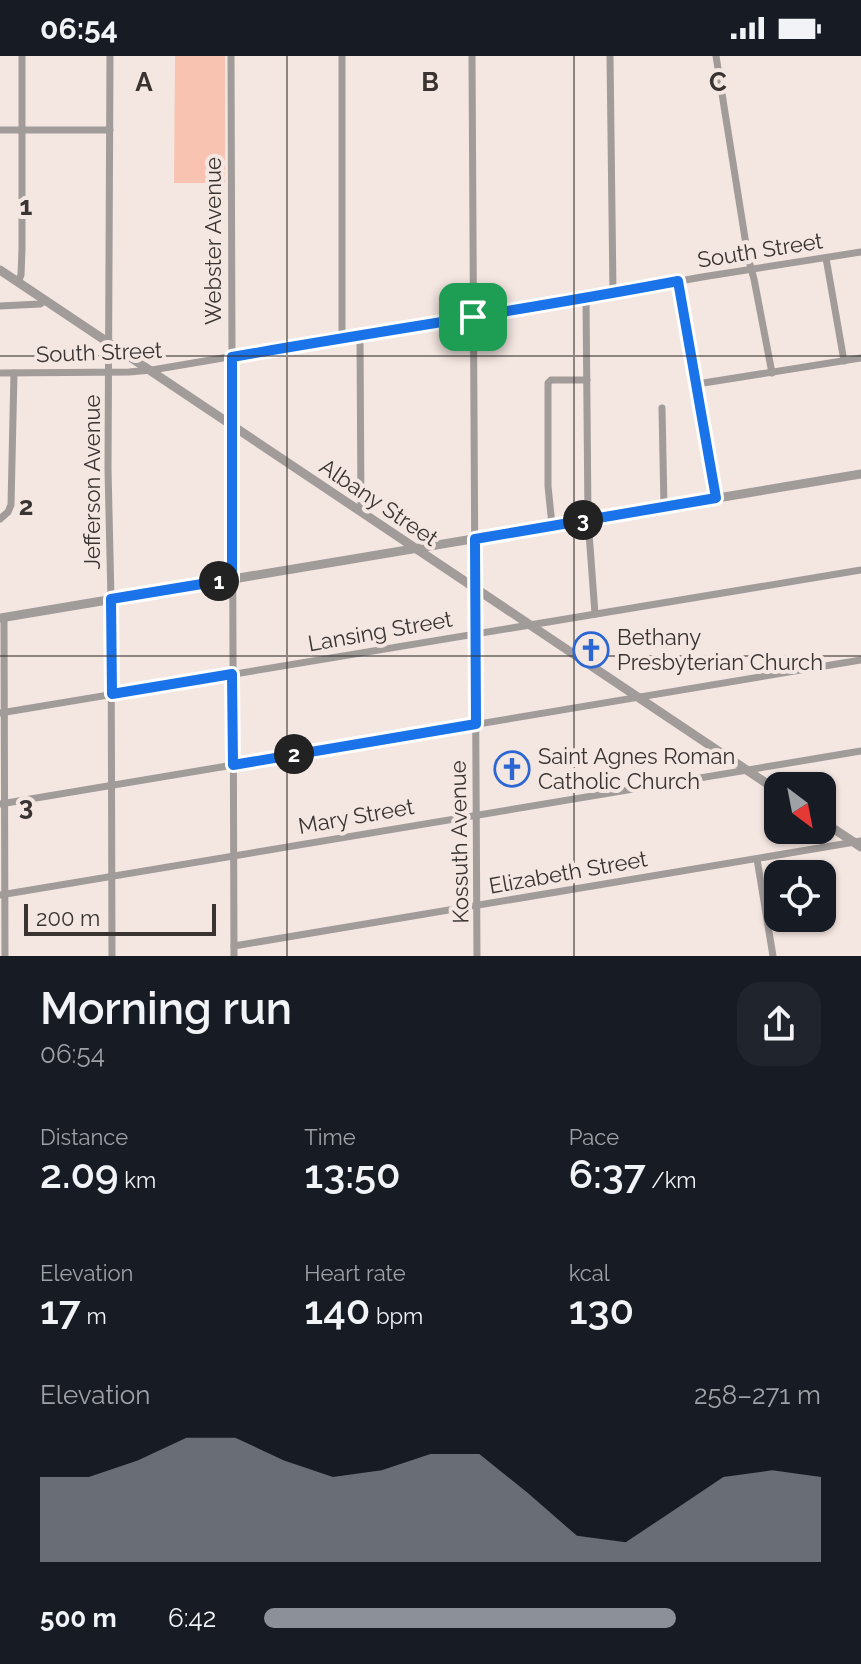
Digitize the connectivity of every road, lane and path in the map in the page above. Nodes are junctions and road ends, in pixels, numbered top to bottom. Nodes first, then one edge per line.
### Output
1 (22, 56) edge
2 (110, 56) edge
3 (231, 56) edge
4 (342, 56) edge
5 (472, 56) edge
6 (610, 56) edge
7 (716, 56) edge
8 (0, 130) edge
9 (22, 130) junction
10 (110, 130) junction
11 (861, 252) edge
12 (826, 258) junction
13 (0, 270) edge
14 (752, 271) junction
15 (678, 281) junction
16 (18, 282) junction
17 (613, 293) junction
18 (586, 298) junction
19 (46, 300) junction
20 (0, 306) edge
21 (473, 317) junction
22 (360, 335) junction
23 (342, 338) junction
24 (110, 342) junction
25 (232, 357) junction
26 (861, 358) edge
27 (844, 361) junction
28 (152, 370) junction
29 (110, 372) junction
30 (0, 373) edge
31 (14, 373) junction
32 (772, 373) junction
33 (587, 380) junction
34 (697, 384) junction
35 (662, 408) dead end
36 (233, 425) junction
37 (861, 474) edge
38 (716, 498) junction
39 (664, 507) junction
40 (361, 511) junction
41 (0, 519) edge
42 (588, 519) junction
43 (552, 525) junction
44 (475, 539) junction
45 (416, 548) junction
46 (861, 570) edge
47 (232, 579) junction
48 (475, 589) junction
49 (111, 599) junction
50 (595, 614) junction
51 (2, 618) edge
52 (528, 624) junction
53 (476, 633) junction
54 (861, 660) edge
55 (232, 674) junction
56 (112, 694) junction
57 (638, 698) junction
58 (2, 713) edge
59 (476, 724) junction
60 (861, 751) edge
61 (233, 765) junction
62 (747, 770) junction
63 (764, 782) edge
64 (112, 784) junction
65 (2, 803) edge
66 (476, 815) junction
67 (836, 830) edge
68 (859, 844) edge
69 (234, 855) junction
70 (757, 859) junction
71 (113, 876) junction
72 (2, 894) edge
73 (478, 906) junction
74 (234, 946) junction
75 (5, 956) edge
76 (112, 956) edge
77 (234, 956) edge
78 (477, 956) edge
79 (773, 956) edge

1 - 9 street
2 - 10 street, Jefferson Avenue
3 - 25 street, Webster Avenue
4 - 23 street
5 - 21 street, Kossuth Avenue
6 - 17 street
7 - 14 street
8 - 9 street
9 - 10 street
9 - 16 street
10 - 24 street, Jefferson Avenue
11 - 12 street, South Street
12 - 14 street, South Street
12 - 27 street
13 - 16 street, Albany Street
14 - 15 street, South Street
14 - 32 street
15 - 17 street, South Street
15 - 34 street
16 - 19 street, Albany Street
17 - 18 street, South Street
18 - 21 street, South Street
18 - 33 street
19 - 20 street
19 - 24 street, Albany Street
21 - 22 street, South Street
21 - 44 street, Kossuth Avenue
22 - 23 street, South Street
22 - 40 street
23 - 25 street, South Street
24 - 28 street, Albany Street
24 - 29 street, Jefferson Avenue
25 - 28 street, South Street
25 - 36 street, Webster Avenue
26 - 27 street
27 - 32 street
28 - 29 street, South Street
28 - 36 street, Albany Street
29 - 31 street, South Street
29 - 49 street, Jefferson Avenue
30 - 31 street, South Street
31 - 41 street
32 - 34 street
33 - 42 street
33 - 43 street
34 - 38 street
35 - 39 street
36 - 40 street, Albany Street
36 - 47 street, Webster Avenue
37 - 38 street
38 - 39 street
39 - 42 street
40 - 45 street, Albany Street
42 - 43 street
42 - 50 street
43 - 44 street
44 - 45 street
44 - 48 street, Kossuth Avenue
45 - 47 street
45 - 48 street, Albany Street
46 - 50 street, Lansing Street
47 - 49 street
47 - 55 street, Webster Avenue
48 - 52 street, Albany Street
48 - 53 street, Kossuth Avenue
49 - 51 street
49 - 56 street, Jefferson Avenue
50 - 52 street, Lansing Street
51 - 58 street
52 - 53 street, Lansing Street
52 - 57 street, Albany Street
53 - 55 street, Lansing Street
53 - 59 street, Kossuth Avenue
54 - 57 street
55 - 56 street, Lansing Street
55 - 61 street, Webster Avenue
56 - 58 street, Lansing Street
56 - 64 street, Jefferson Avenue
57 - 59 street
57 - 62 street, Albany Street
58 - 65 street
59 - 61 street
59 - 66 street, Kossuth Avenue
60 - 62 street, Mary Street
61 - 64 street
61 - 69 street, Webster Avenue
62 - 63 street, Albany Street
62 - 66 street, Mary Street
64 - 65 street
64 - 71 street, Jefferson Avenue
65 - 72 street
66 - 69 street, Mary Street
66 - 73 street, Kossuth Avenue
67 - 68 street
68 - 70 street, Elizabeth Street
69 - 71 street, Mary Street
69 - 74 street, Webster Avenue
70 - 73 street, Elizabeth Street
70 - 79 street
71 - 72 street, Mary Street
71 - 76 street, Jefferson Avenue
72 - 75 street
73 - 74 street, Elizabeth Street
73 - 78 street, Kossuth Avenue
74 - 77 street, Webster Avenue

